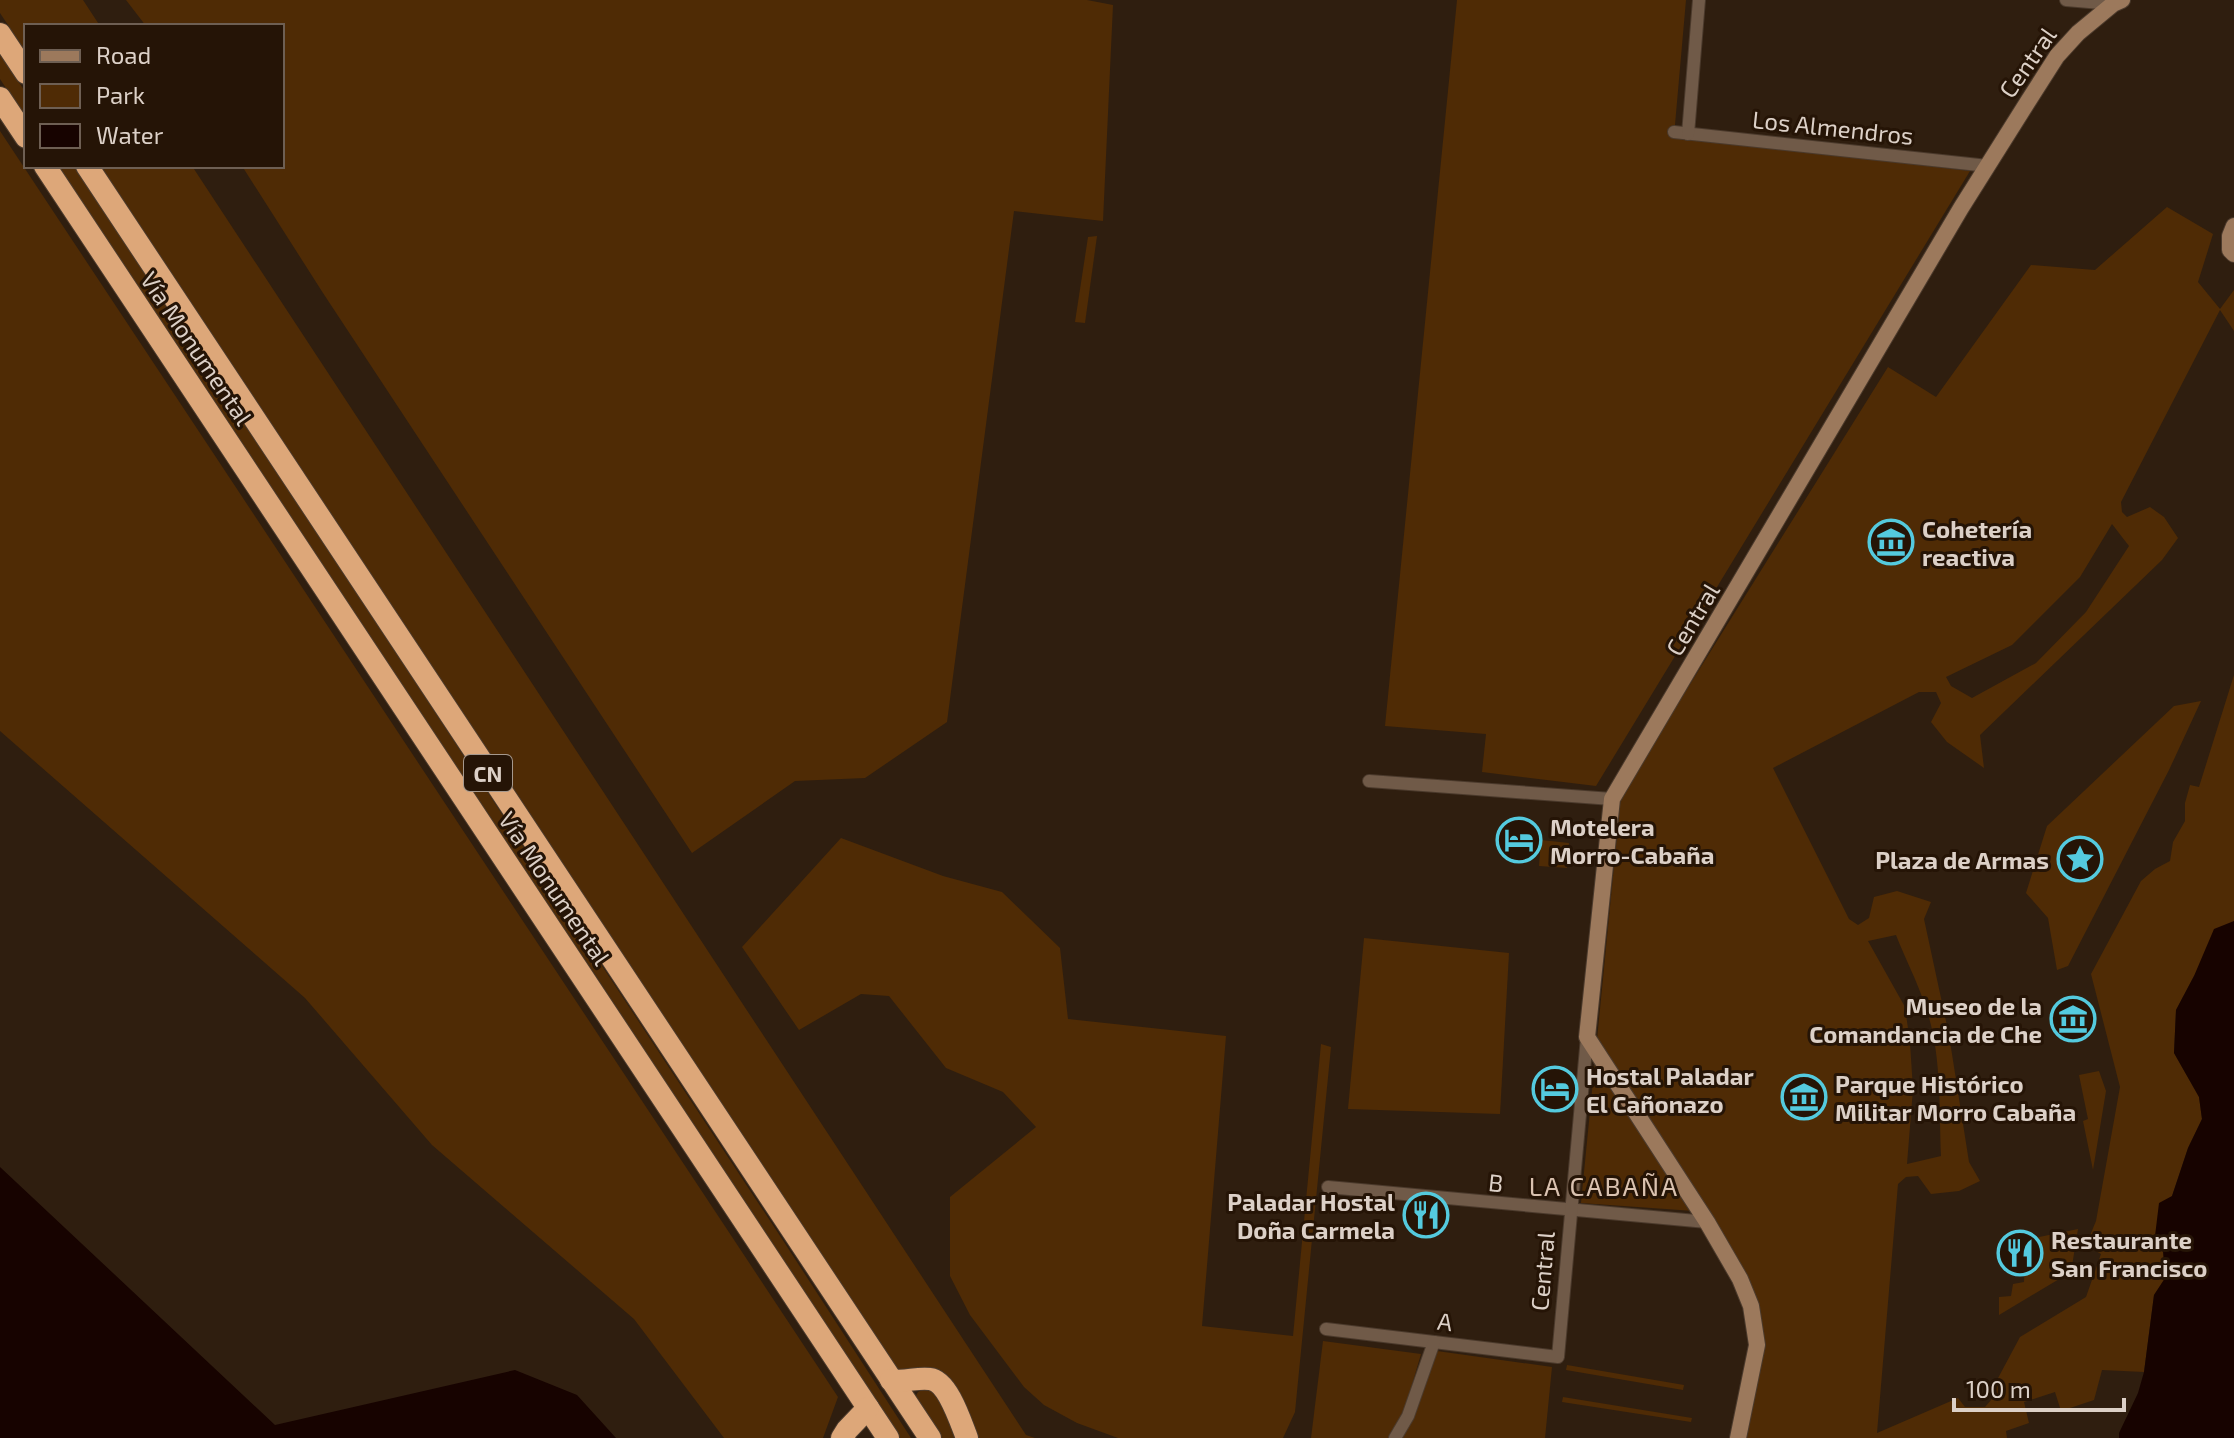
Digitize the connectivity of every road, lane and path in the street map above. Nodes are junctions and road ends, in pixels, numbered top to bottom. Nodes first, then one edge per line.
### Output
1 (1699, 0) edge
2 (2066, 0) edge
3 (2120, 1) edge
4 (0, 34) edge
5 (24, 70) edge
6 (0, 98) edge
7 (1674, 132) dead end
8 (24, 134) edge
9 (1688, 134) junction
10 (1988, 166) junction
11 (46, 168) edge
12 (88, 168) edge
13 (2234, 226) edge
14 (2234, 254) edge
15 (1369, 781) dead end
16 (1612, 799) junction
17 (1587, 1037) junction
18 (1334, 1188) dead end
19 (1572, 1211) junction
20 (1707, 1222) junction
21 (1326, 1329) dead end
22 (1434, 1342) junction
23 (1558, 1357) joint
24 (891, 1380) junction
25 (868, 1408) junction
26 (842, 1438) edge
27 (888, 1438) edge
28 (928, 1438) edge
29 (967, 1438) edge
30 (1395, 1438) edge
31 (1738, 1438) edge

1 - 9 street
2 - 3 street
3 - 10 street, Central
4 - 5 highway
6 - 8 highway
7 - 9 street, Los Almendros
9 - 10 street, Los Almendros
10 - 16 street, Central
11 - 25 highway, Vía Monumental / CN
12 - 24 highway, Vía Monumental / CN
13 - 14 street
15 - 16 street
16 - 17 street, Central
17 - 19 street, Central
17 - 20 street
18 - 19 street, B
19 - 20 street, B
19 - 23 street, Central
20 - 31 street
21 - 22 street, A
22 - 23 street, A
22 - 30 street
24 - 28 highway, Vía Monumental / CN
24 - 29 highway
25 - 26 highway
25 - 27 highway, Vía Monumental / CN

